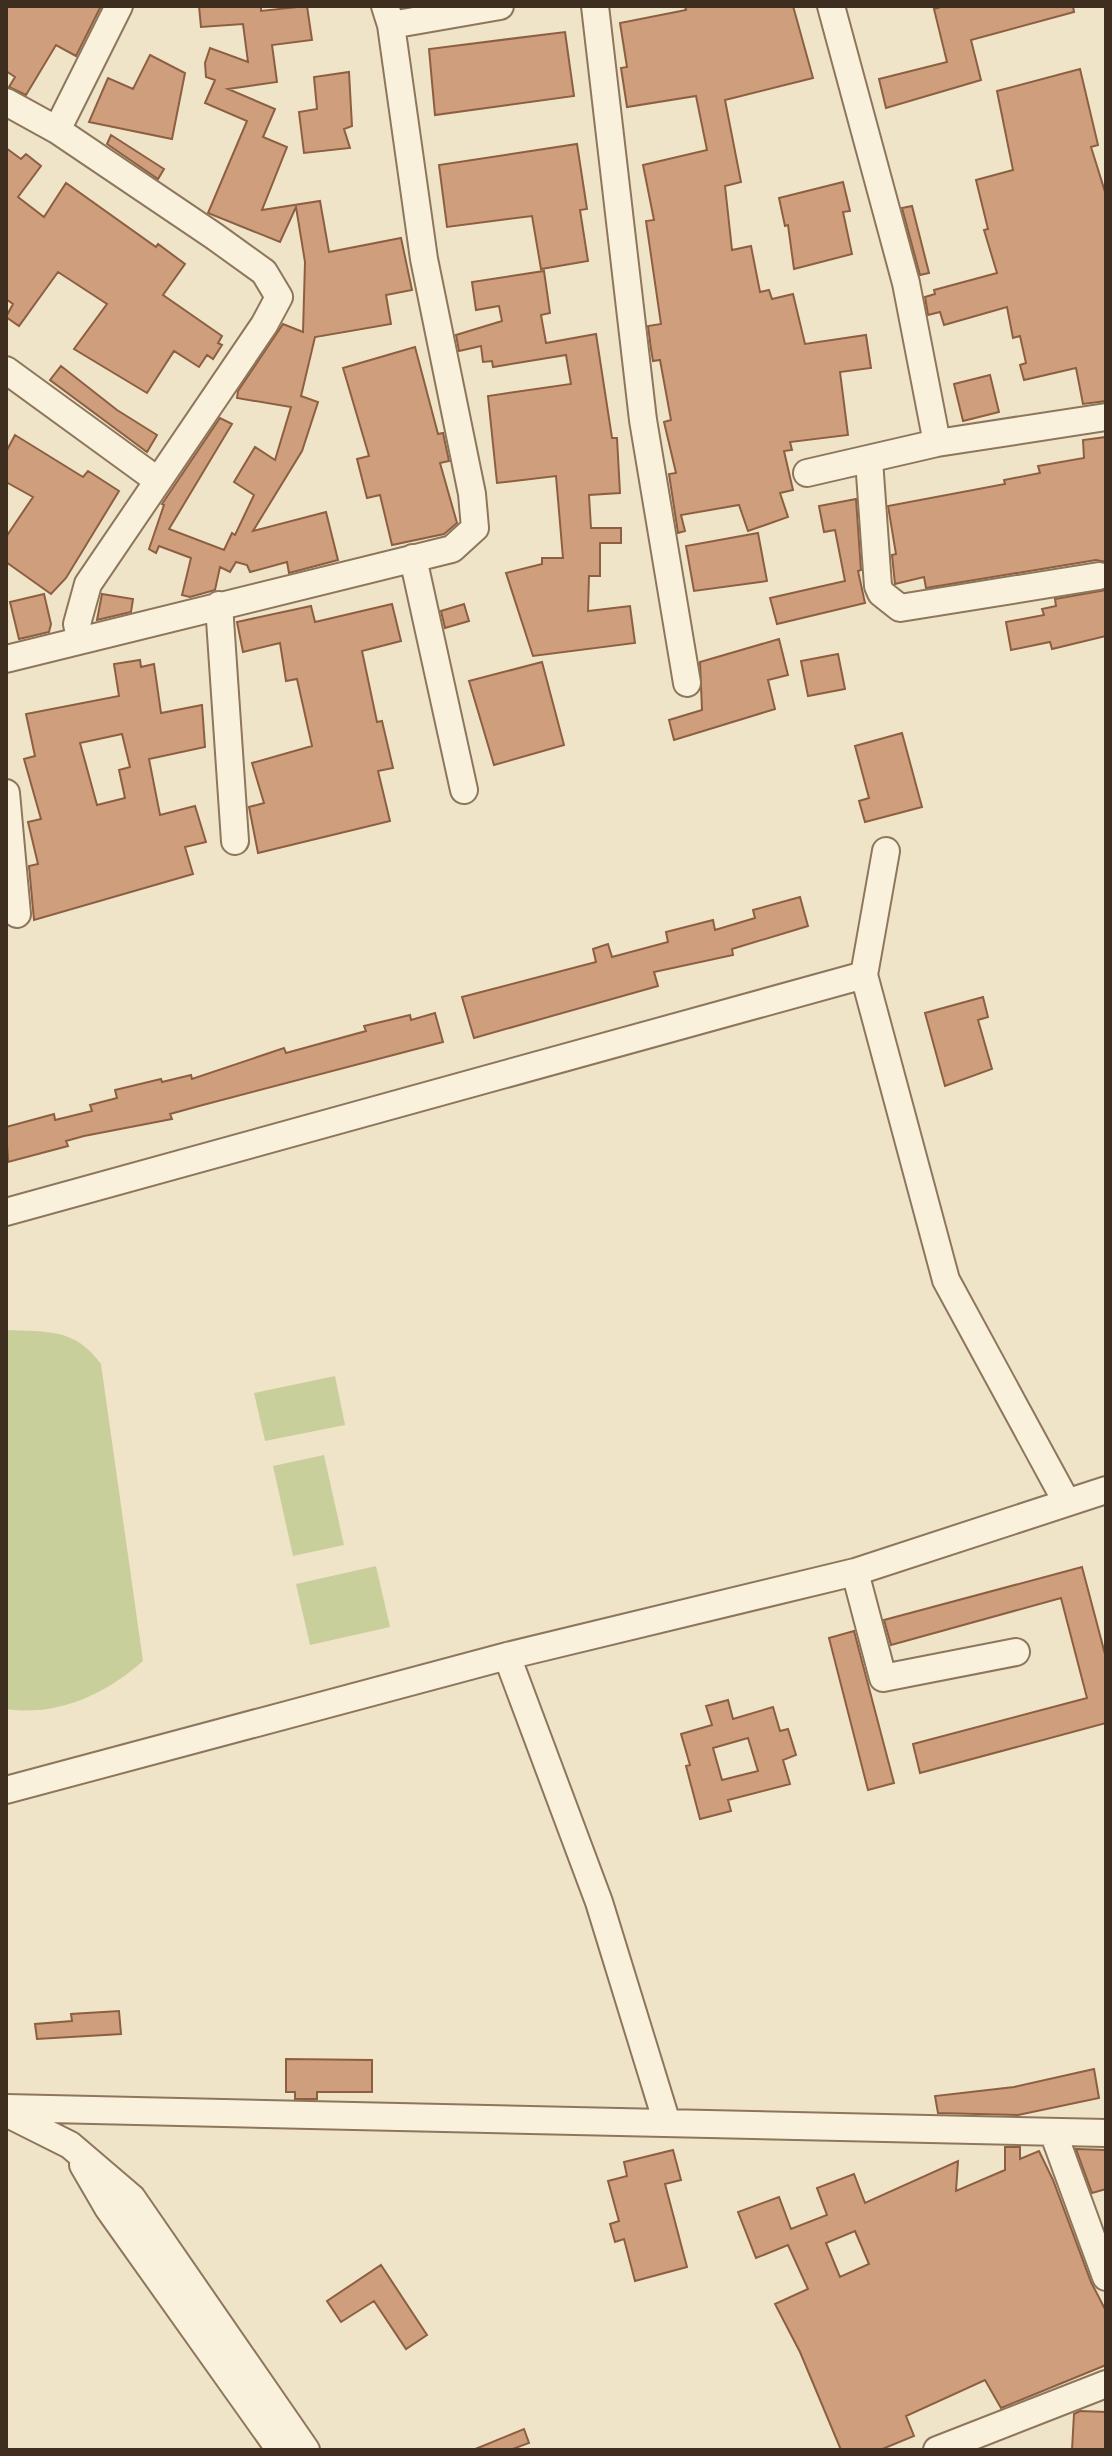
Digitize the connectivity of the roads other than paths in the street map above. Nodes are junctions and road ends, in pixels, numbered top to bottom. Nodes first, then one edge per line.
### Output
1 (119, 6) edge
2 (500, 6) edge
3 (595, 6) edge
4 (831, 6) edge
5 (388, 15) edge
6 (6, 102) edge
7 (57, 130) junction
8 (6, 370) edge
9 (1106, 417) edge
10 (937, 443) junction
11 (869, 460) junction
12 (807, 473) dead end
13 (157, 480) junction
14 (413, 558) junction
15 (1099, 576) dead end
16 (219, 605) junction
17 (80, 638) junction
18 (6, 659) edge
19 (687, 683) dead end
20 (464, 790) dead end
21 (6, 793) edge
22 (235, 841) dead end
23 (886, 851) dead end
24 (17, 914) dead end
25 (864, 975) junction
26 (6, 1212) edge
27 (1106, 1490) edge
28 (1066, 1501) junction
29 (855, 1572) junction
30 (1016, 1652) dead end
31 (507, 1656) junction
32 (6, 1790) edge
33 (6, 2111) edge
34 (667, 2123) junction
35 (1053, 2132) junction
36 (1106, 2133) edge
37 (70, 2145) junction
38 (1106, 2277) edge
39 (1106, 2384) edge
40 (1008, 2424) junction
41 (280, 2450) edge
42 (306, 2450) edge
43 (937, 2450) edge
44 (1008, 2450) edge

1 - 7 street
2 - 5 street
3 - 19 street
4 - 10 street
5 - 14 street
6 - 7 street
7 - 13 street
8 - 13 street
9 - 10 street
10 - 11 street
11 - 12 street
11 - 15 street
13 - 17 street
14 - 16 street
14 - 20 street
16 - 17 street
16 - 22 street
17 - 18 street
21 - 24 street
23 - 25 street
25 - 26 street
25 - 28 street
27 - 28 street
28 - 29 street
29 - 30 street
29 - 31 street
31 - 32 street
31 - 34 street
33 - 34 street
33 - 37 street
34 - 35 street
35 - 36 street
35 - 38 street
37 - 41 street
37 - 42 street
39 - 40 street
40 - 43 street
40 - 44 street

